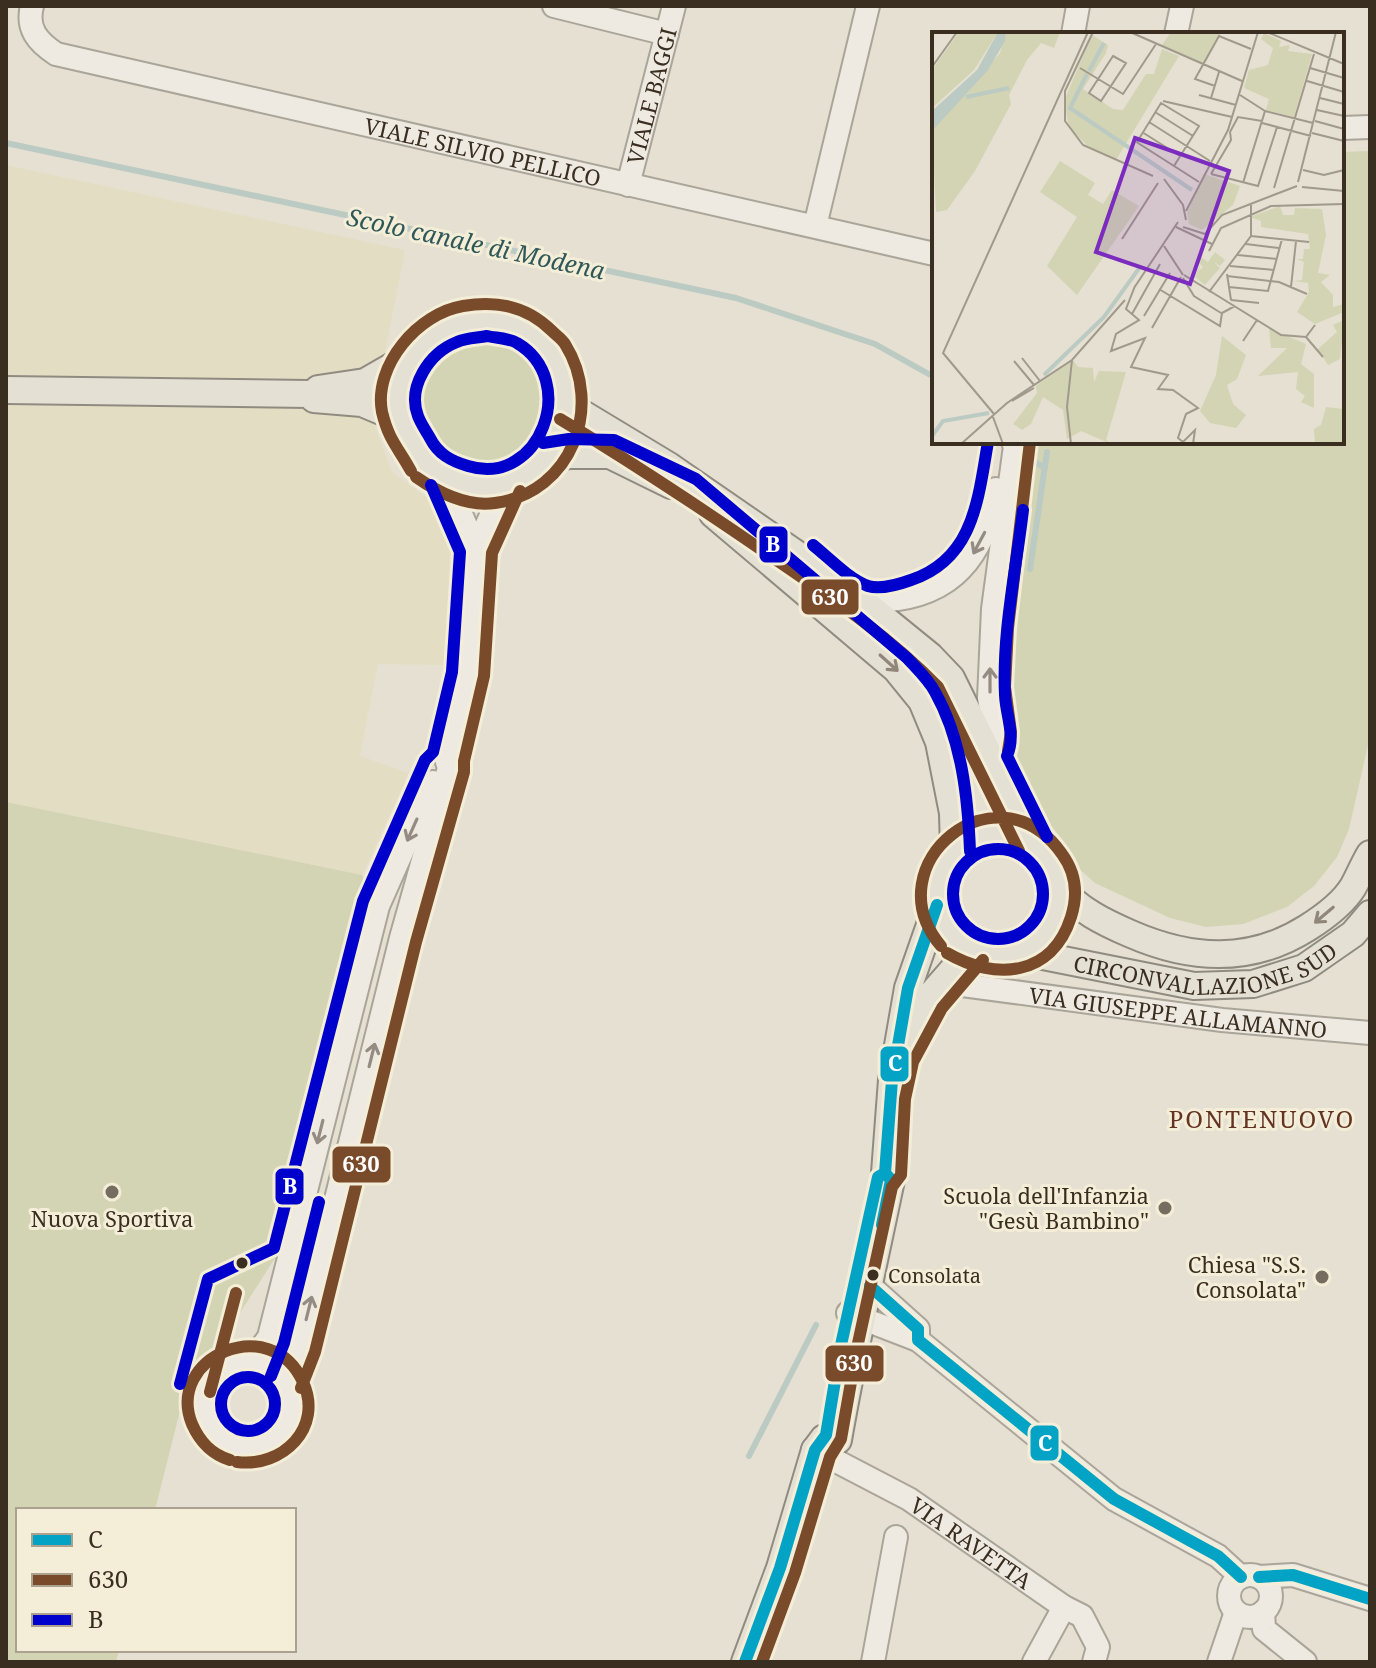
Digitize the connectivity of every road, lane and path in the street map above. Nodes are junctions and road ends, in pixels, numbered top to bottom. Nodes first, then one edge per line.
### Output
1 (32, 6) edge
2 (554, 6) edge
3 (674, 6) edge
4 (868, 6) edge
5 (1078, 6) edge
6 (1182, 6) edge
7 (1073, 32) edge
8 (1176, 32) edge
9 (667, 34) junction
10 (1370, 127) edge
11 (1344, 128) edge
12 (628, 185) junction
13 (815, 226) junction
14 (932, 254) edge
15 (412, 355) junction
16 (6, 390) edge
17 (309, 394) junction
18 (568, 405) junction
19 (400, 419) junction
20 (1005, 444) edge
21 (1014, 444) edge
22 (546, 459) junction
23 (446, 479) junction
24 (505, 484) junction
25 (476, 549) junction
26 (864, 601) junction
27 (989, 756) junction
28 (447, 762) junction
29 (1033, 844) junction
30 (954, 852) junction
31 (1370, 854) edge
32 (1059, 887) junction
33 (937, 905) junction
34 (1370, 914) edge
35 (1026, 948) junction
36 (971, 949) junction
37 (940, 982) junction
38 (1370, 1033) edge
39 (897, 1056) junction
40 (885, 1173) junction
41 (870, 1286) junction
42 (855, 1315) junction
43 (918, 1340) junction
44 (252, 1361) junction
45 (286, 1382) junction
46 (815, 1450) junction
47 (896, 1537) dead end
48 (1250, 1577) junction
49 (1370, 1599) edge
50 (1064, 1607) junction
51 (1236, 1612) junction
52 (1263, 1612) junction
53 (745, 1662) edge
54 (873, 1662) edge
55 (1034, 1662) edge
56 (1094, 1662) edge
57 (1219, 1662) edge
58 (1305, 1662) edge

1 - 12 street, VIALE SILVIO PELLICO
2 - 9 street
3 - 9 street, VIALE BAGGI
4 - 13 street
5 - 7 street
6 - 8 street
9 - 12 street, VIALE BAGGI
10 - 11 street
12 - 13 street, VIALE SILVIO PELLICO
13 - 14 street, VIALE SILVIO PELLICO
15 - 17 main road
15 - 18 main road
15 - 19 main road
16 - 17 main road
17 - 19 main road
18 - 22 main road
18 - 26 main road, CIRCONVALLAZIONE SUD
19 - 23 main road
20 -> 26 street
27 -> 21 street
22 - 24 main road
22 -> 30 main road
23 - 24 main road
23 - 25 street
24 - 25 street
25 - 28 street
26 - 27 main road, CIRCONVALLAZIONE SUD
27 - 29 main road, CIRCONVALLAZIONE SUD
28 -> 44 street
45 -> 28 street
29 - 30 main road
29 - 32 main road, CIRCONVALLAZIONE SUD
30 - 33 main road
31 -> 32 main road, CIRCONVALLAZIONE SUD
32 - 35 main road, CIRCONVALLAZIONE SUD
33 - 36 main road
33 - 39 main road
34 - 35 main road, CIRCONVALLAZIONE SUD
35 - 36 main road, CIRCONVALLAZIONE SUD
36 - 37 main road
37 - 38 street, VIA GIUSEPPE ALLAMANNO
37 - 39 main road
39 - 40 main road
40 - 41 main road
40 - 42 main road
41 - 42 main road
41 - 43 street
42 - 43 street
42 - 46 main road
43 - 48 street
44 - 45 street
44 - 45 street
46 - 50 street, VIA RAVETTA
46 - 53 main road
47 - 54 street
48 - 49 street
48 - 51 street
48 - 52 street
50 - 55 street
50 - 56 street, VIA RAVETTA
51 - 52 street
51 - 57 street
52 - 58 street

